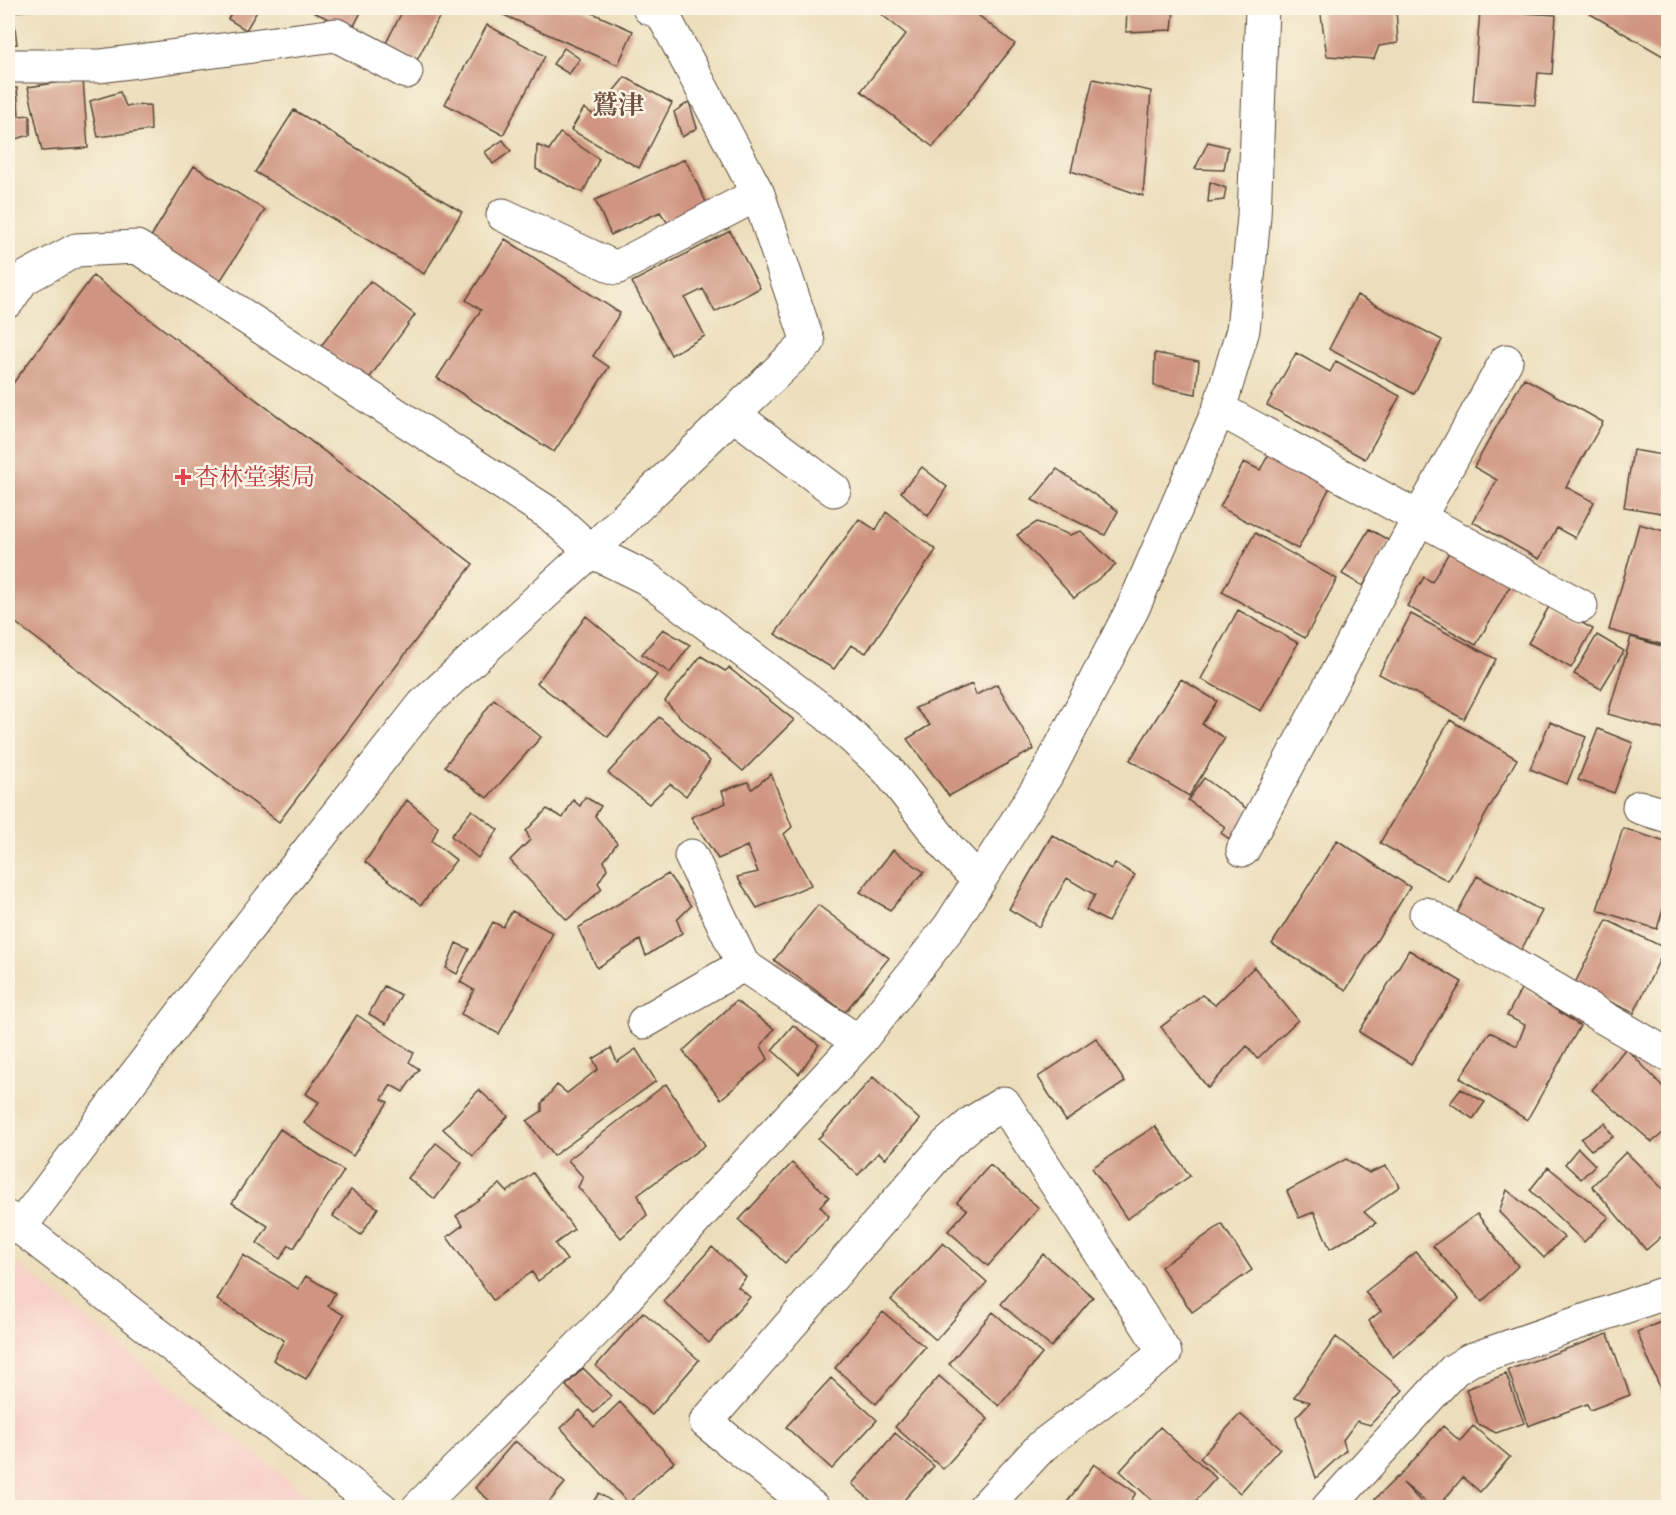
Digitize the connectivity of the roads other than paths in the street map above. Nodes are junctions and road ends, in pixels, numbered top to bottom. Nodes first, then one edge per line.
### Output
1 (1262, 8) edge
2 (665, 9) edge
3 (8, 66) edge
4 (406, 72) dead end
5 (758, 194) junction
6 (503, 215) dead end
7 (13, 285) edge
8 (1506, 362) dead end
9 (1219, 409) junction
10 (733, 414) junction
11 (834, 490) dead end
12 (1419, 518) junction
13 (591, 551) junction
14 (1581, 606) dead end
15 (1243, 850) dead end
16 (692, 856) dead end
17 (979, 881) junction
18 (1426, 914) dead end
19 (743, 965) junction
20 (644, 1022) dead end
21 (859, 1042) junction
22 (1668, 1055) edge
23 (14, 1223) edge
24 (1668, 1292) edge
25 (381, 1508) edge
26 (418, 1508) edge
27 (813, 1508) edge
28 (984, 1508) edge
29 (1328, 1508) edge

1 - 9 street
2 - 5 street
3 - 4 street
5 - 6 street
5 - 10 street
7 - 13 street
8 - 12 street
9 - 12 street
9 - 17 street
10 - 11 street
10 - 13 street
12 - 14 street
12 - 15 street
13 - 17 street
13 - 23 street
16 - 19 street
17 - 21 street
18 - 22 street
19 - 20 street
19 - 21 street
21 - 26 street
23 - 25 street
24 - 29 street
27 - 28 street

